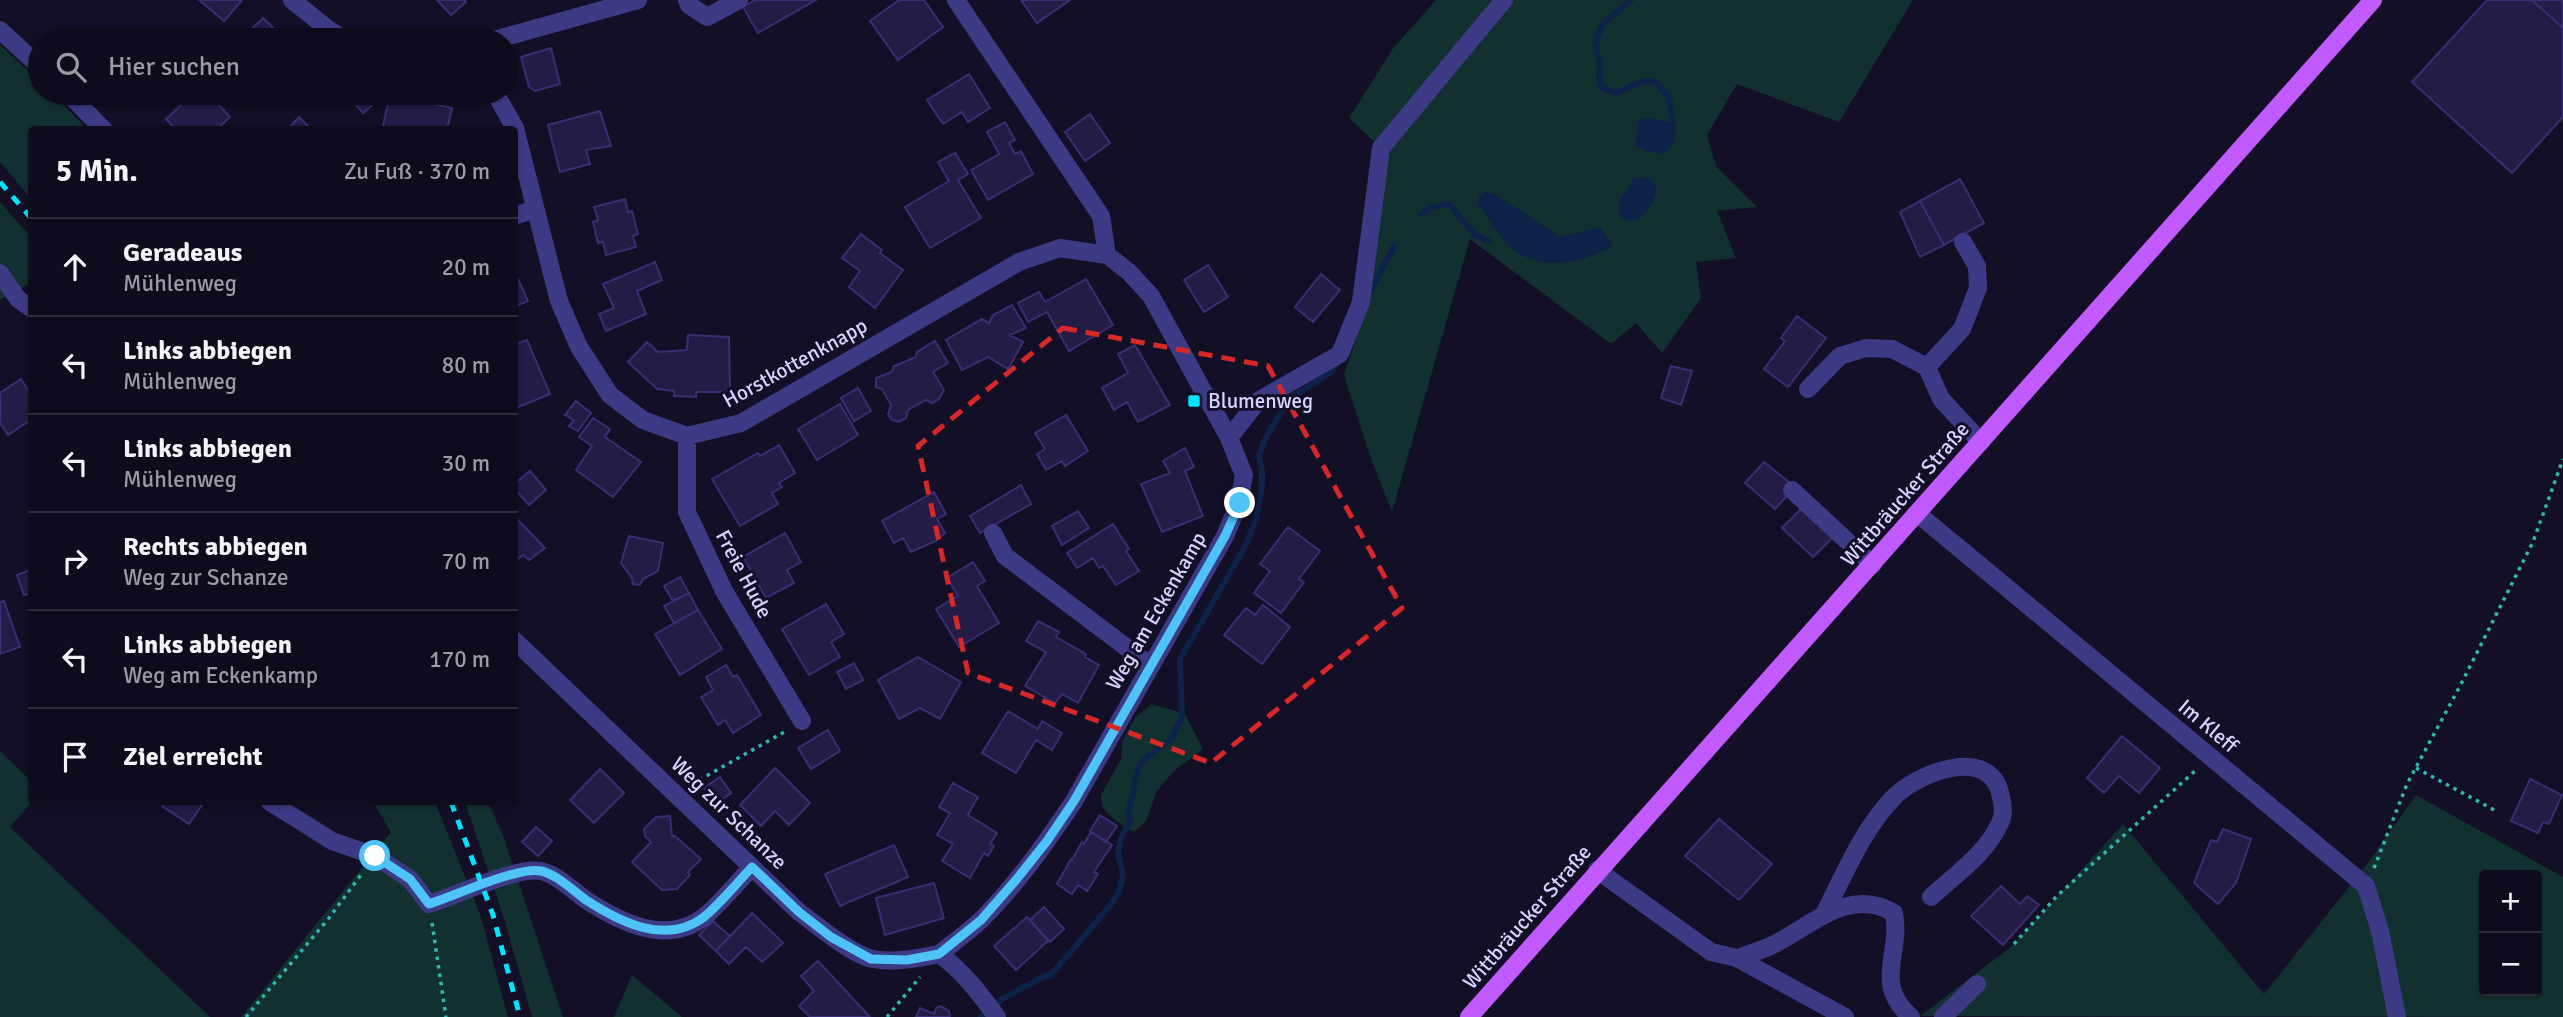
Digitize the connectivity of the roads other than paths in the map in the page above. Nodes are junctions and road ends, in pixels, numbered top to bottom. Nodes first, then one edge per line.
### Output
1 (292, 0) edge
2 (638, 0) edge
3 (687, 0) edge
4 (739, 0) edge
5 (956, 0) edge
6 (1504, 0) edge
7 (2373, 0) edge
8 (327, 28) edge
9 (0, 30) edge
10 (518, 33) edge
11 (28, 56) edge
12 (80, 105) edge
13 (502, 105) edge
14 (100, 126) edge
15 (514, 126) edge
16 (518, 140) edge
17 (535, 209) junction
18 (518, 215) edge
19 (1963, 242) dead end
20 (1107, 255) junction
21 (0, 273) edge
22 (28, 306) edge
23 (1927, 367) junction
24 (1808, 389) dead end
25 (687, 436) junction
26 (1229, 438) junction
27 (1981, 442) junction
28 (1792, 490) dead end
29 (1918, 514) junction
30 (992, 533) dead end
31 (1873, 565) junction
32 (518, 644) edge
33 (1151, 666) junction
34 (802, 721) road end
35 (275, 805) edge
36 (752, 867) junction
37 (1597, 870) junction
38 (1931, 897) dead end
39 (1824, 914) junction
40 (939, 954) junction
41 (1737, 958) junction
42 (1977, 984) dead end
43 (1476, 1015) edge
44 (996, 1017) edge
45 (1845, 1017) edge
46 (1911, 1017) edge
47 (1943, 1017) edge
48 (2397, 1017) edge

1 - 8 street
2 - 10 street
3 - 4 street
5 - 20 street
6 - 26 street
7 - 27 main road, Wittbräucker Straße
9 - 11 street
12 - 14 street
13 - 15 street
16 - 17 street
17 - 18 street
17 - 25 street
19 - 23 street
20 - 25 street, Horstkottenknapp
20 - 26 street
21 - 22 street
23 - 24 street
23 - 27 street
25 - 34 street, Freie Hude
26 - 33 street, Weg am Eckenkamp
27 - 29 main road, Wittbräucker Straße
28 - 31 street
29 - 31 main road, Wittbräucker Straße
29 - 48 street, Im Kleff
30 - 33 street
31 - 37 main road, Wittbräucker Straße
32 - 36 street, Weg zur Schanze
33 - 40 street, Weg am Eckenkamp
35 - 36 street
36 - 40 street, Weg zur Schanze
37 - 41 street
37 - 43 main road, Wittbräucker Straße
38 - 39 street
39 - 41 street
39 - 46 street
40 - 44 street
41 - 45 street
42 - 47 street

